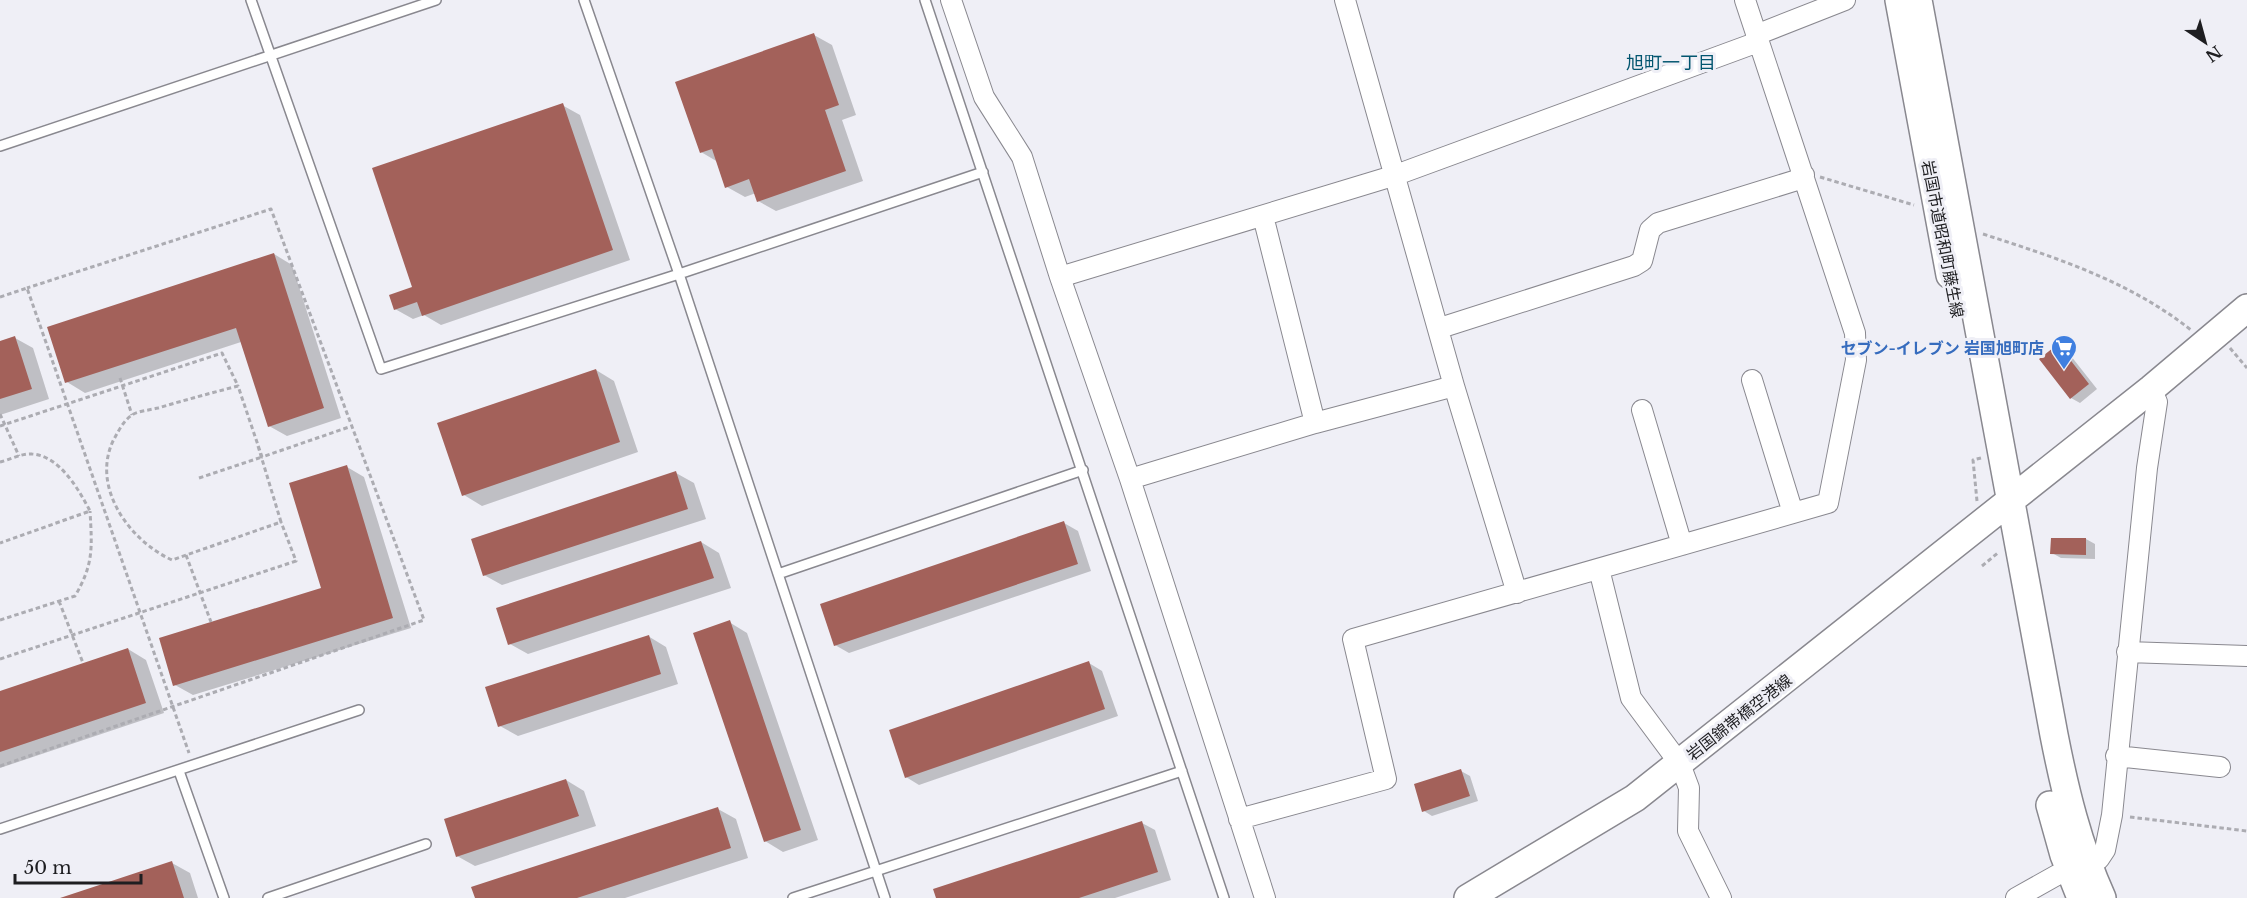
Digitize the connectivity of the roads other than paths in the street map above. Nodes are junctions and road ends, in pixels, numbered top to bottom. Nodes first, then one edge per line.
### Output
1 (251, 0) edge
2 (436, 0) edge
3 (584, 0) edge
4 (925, 0) edge
5 (951, 0) edge
6 (1345, 0) edge
7 (1745, 0) edge
8 (1845, 0) edge
9 (1899, 0) edge
10 (1918, 0) edge
11 (1757, 38) junction
12 (270, 56) junction
13 (0, 146) edge
14 (983, 172) junction
15 (1803, 175) junction
16 (1396, 176) junction
17 (1263, 216) junction
18 (679, 274) junction
19 (1060, 277) junction
20 (2247, 308) edge
21 (1440, 328) junction
22 (1752, 380) dead end
23 (1454, 386) junction
24 (2151, 389) junction
25 (1642, 410) dead end
26 (1315, 423) junction
27 (1083, 470) junction
28 (1130, 479) junction
29 (1991, 507) junction
30 (1793, 513) junction
31 (1682, 545) junction
32 (1599, 569) junction
33 (778, 574) junction
34 (1517, 593) junction
35 (2127, 652) junction
36 (2247, 656) edge
37 (359, 710) dead end
38 (2116, 756) junction
39 (1680, 764) junction
40 (2220, 767) dead end
41 (179, 771) junction
42 (1182, 771) junction
43 (1239, 819) junction
44 (0, 829) edge
45 (426, 844) dead end
46 (2078, 868) junction
47 (876, 871) junction
48 (224, 898) edge
49 (268, 898) edge
50 (793, 898) edge
51 (885, 898) edge
52 (1224, 898) edge
53 (1265, 898) edge
54 (1468, 898) edge
55 (1721, 898) edge
56 (2016, 898) edge
57 (2081, 898) edge
58 (2102, 898) edge

1 - 12 lane
2 - 12 lane
3 - 18 lane
4 - 14 lane
5 - 19 street
6 - 16 street
7 - 11 street
8 - 11 street
9 - 29 street, 岩国市道昭和町藤生線
10 - 29 street, 岩国市道昭和町藤生線
11 - 15 street
11 - 16 street
12 - 13 lane
12 - 18 lane
14 - 18 lane
14 - 27 lane
15 - 21 street
15 - 30 street
16 - 17 street
16 - 21 street
17 - 19 street
17 - 26 street
18 - 33 lane
19 - 28 street
20 - 24 street, 岩国錦帯橋空港線
21 - 23 street
22 - 30 street
23 - 26 street
23 - 34 street
24 - 29 street, 岩国錦帯橋空港線
24 - 35 street
25 - 31 street
26 - 28 street
27 - 33 lane
27 - 42 lane
28 - 43 street
29 - 39 street, 岩国錦帯橋空港線
29 - 46 street
30 - 31 street
31 - 32 street
32 - 34 street
32 - 39 street
33 - 47 lane
34 - 43 street
35 - 36 street
35 - 38 street
37 - 41 lane
38 - 40 street
38 - 46 street
39 - 54 street, 岩国錦帯橋空港線
39 - 55 street
41 - 44 lane
41 - 48 lane
42 - 47 lane
42 - 52 lane
43 - 53 street
45 - 49 lane
46 - 56 street
46 - 57 street
46 - 58 street
47 - 50 lane
47 - 51 lane

